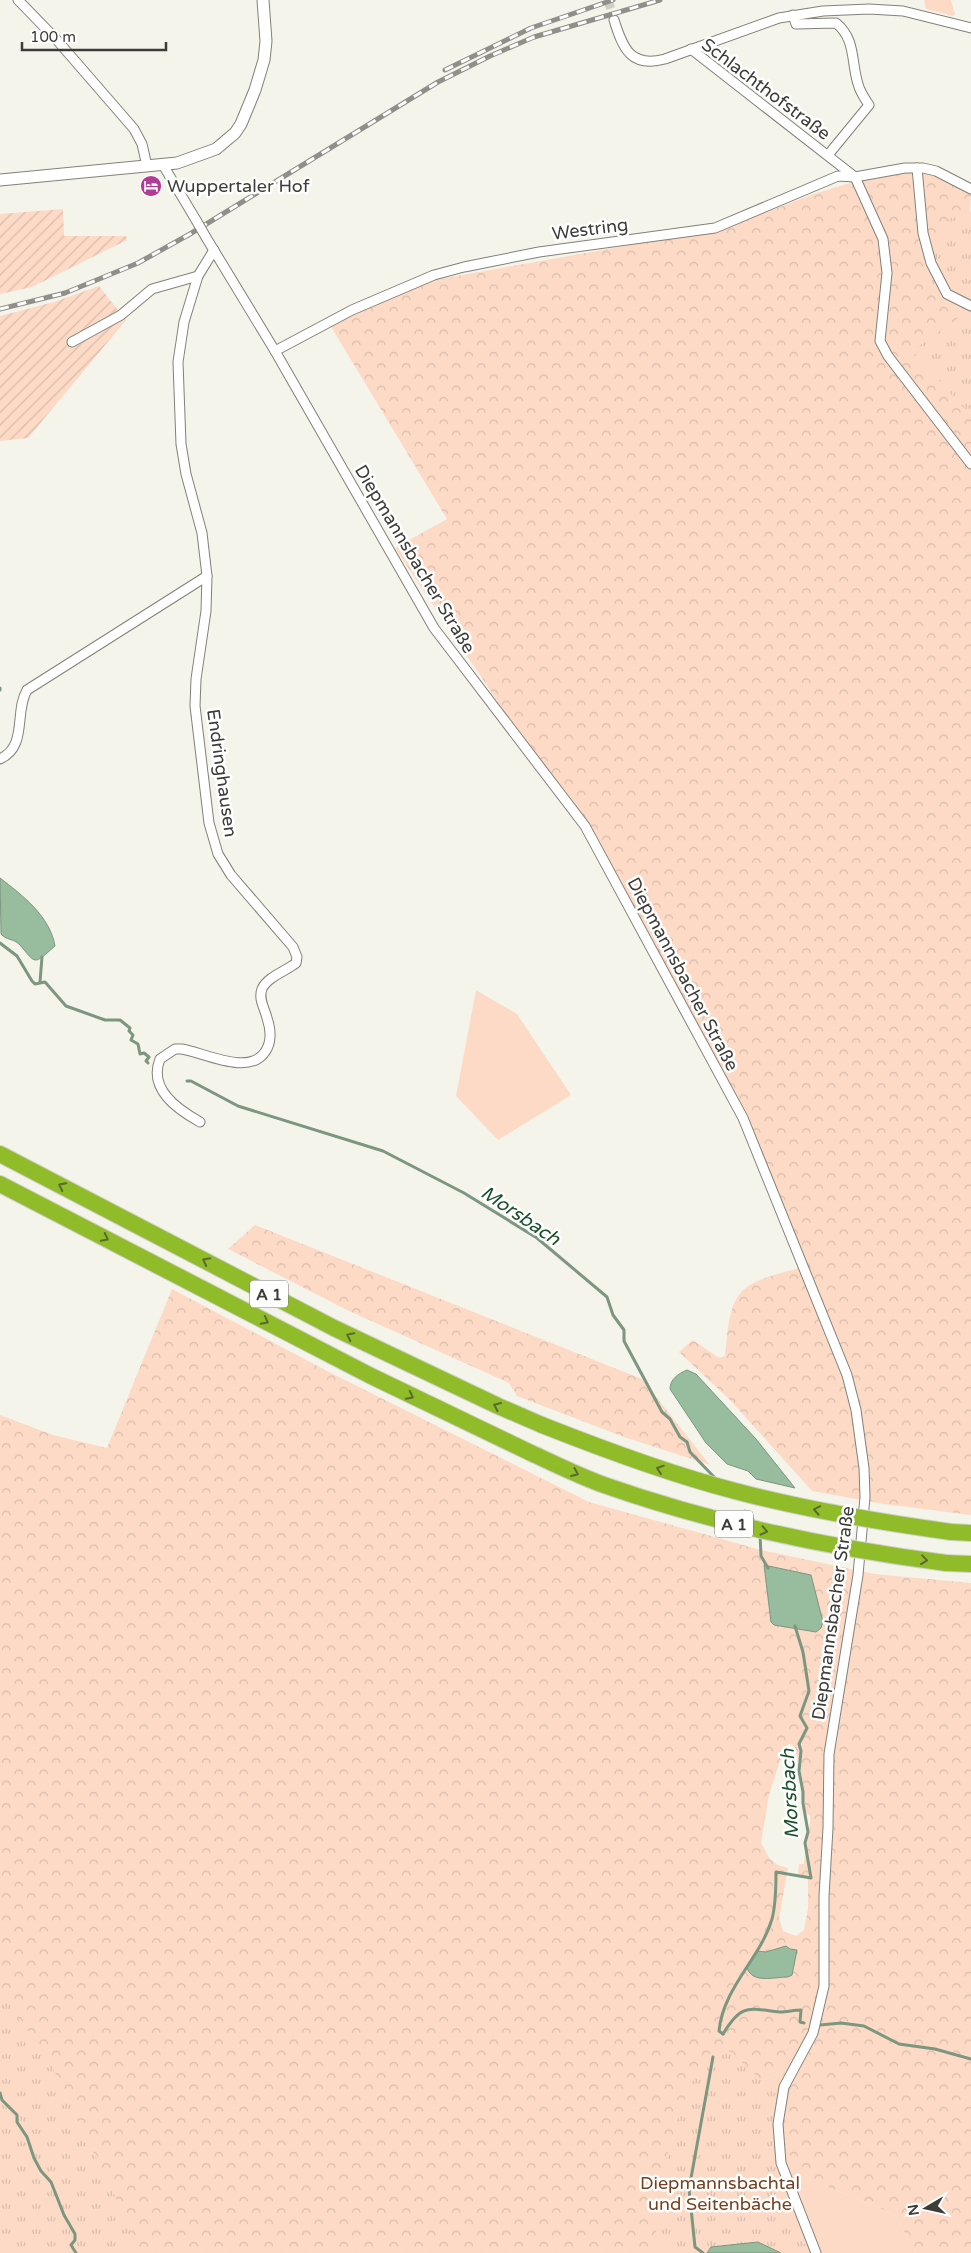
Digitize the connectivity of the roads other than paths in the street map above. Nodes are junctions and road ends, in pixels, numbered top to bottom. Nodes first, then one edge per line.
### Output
1 (18, 0) edge
2 (262, 0) edge
3 (793, 15) junction
4 (614, 20) tunnel mouth
5 (971, 28) edge
6 (691, 49) junction
7 (828, 155) junction
8 (163, 165) junction
9 (147, 166) junction
10 (917, 168) junction
11 (855, 176) junction
12 (0, 180) edge
13 (971, 189) edge
14 (211, 246) junction
15 (198, 276) junction
16 (971, 306) edge
17 (72, 342) dead end
18 (275, 351) junction
19 (971, 464) edge
20 (207, 576) junction
21 (0, 759) edge
22 (200, 1122) dead end
23 (0, 1154) edge
24 (0, 1184) edge
25 (971, 1533) edge
26 (971, 1564) edge
27 (816, 2253) edge

1 - 9 street
2 - 8 street
3 - 5 street
3 - 6 street
3 - 7 street
4 - 6 street, Schlachthofstraße
6 - 7 street, Schlachthofstraße
7 - 11 street, Schlachthofstraße
8 - 9 street
8 - 14 street, Diepmannsbacher Straße, bridge
9 - 12 street
10 - 11 street, Westring
10 - 13 street
10 - 16 street
11 - 18 street, Westring
11 - 19 street
14 - 15 street
14 - 18 street, Diepmannsbacher Straße
15 - 17 street
15 - 20 street
18 - 27 street, Diepmannsbacher Straße
20 - 21 street
20 - 22 street, Endringhausen
25 -> 23 highway, A 1, bridge
24 -> 26 highway, A 1, bridge

